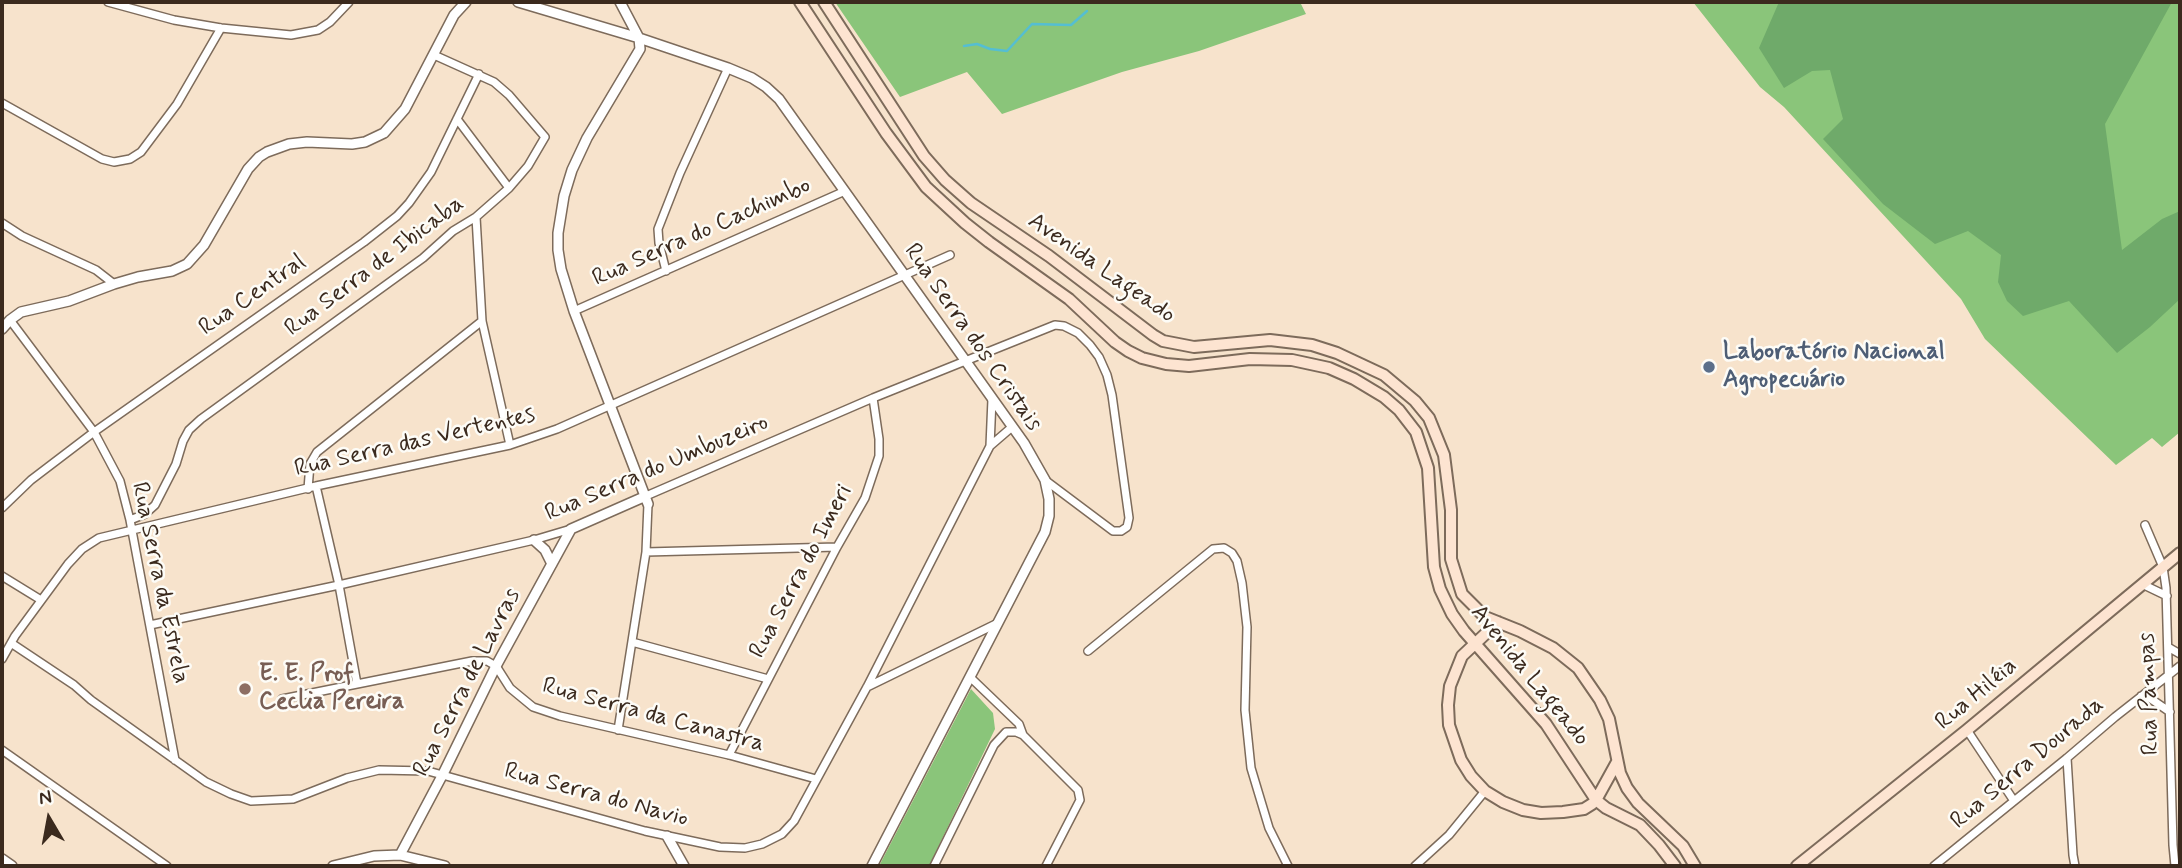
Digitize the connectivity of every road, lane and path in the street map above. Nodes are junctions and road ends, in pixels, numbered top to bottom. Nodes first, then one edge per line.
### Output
1 (108, 2) edge
2 (349, 2) edge
3 (466, 2) edge
4 (518, 2) edge
5 (620, 2) edge
6 (800, 2) edge
7 (824, 2) edge
8 (221, 28) junction
9 (639, 38) junction
10 (434, 55) junction
11 (728, 68) junction
12 (478, 74) junction
13 (2, 103) edge
14 (457, 119) junction
15 (509, 188) junction
16 (845, 191) junction
17 (476, 217) junction
18 (2, 223) edge
19 (950, 255) dead end
20 (666, 271) junction
21 (904, 276) junction
22 (114, 284) junction
23 (574, 311) junction
24 (10, 320) junction
25 (482, 321) junction
26 (2, 329) edge
27 (964, 360) junction
28 (873, 398) junction
29 (992, 399) junction
30 (610, 405) junction
31 (1012, 427) junction
32 (94, 432) junction
33 (510, 445) junction
34 (990, 446) junction
35 (1045, 480) junction
36 (312, 488) junction
37 (647, 500) junction
38 (2, 508) edge
39 (130, 520) junction
40 (2144, 525) dead end
41 (131, 529) junction
42 (571, 529) junction
43 (534, 540) junction
44 (837, 547) junction
45 (646, 552) junction
46 (2180, 553) edge
47 (552, 564) junction
48 (2163, 567) junction
49 (2, 576) edge
50 (2142, 584) junction
51 (339, 585) junction
52 (2166, 596) junction
53 (41, 600) junction
54 (1000, 622) junction
55 (1499, 622) junction
56 (150, 625) junction
57 (632, 642) junction
58 (11, 643) junction
59 (1475, 644) junction
60 (2168, 647) junction
61 (1088, 651) dead end
62 (2180, 654) edge
63 (2, 659) edge
64 (496, 666) junction
65 (2180, 666) edge
66 (2168, 676) junction
67 (971, 678) junction
68 (768, 680) junction
69 (356, 684) junction
70 (867, 687) junction
71 (2141, 696) junction
72 (282, 699) dead end
73 (2170, 712) junction
74 (618, 730) junction
75 (1967, 730) junction
76 (1023, 735) junction
77 (2, 750) edge
78 (729, 755) junction
79 (2067, 758) junction
80 (175, 760) junction
81 (1617, 762) junction
82 (443, 774) junction
83 (2176, 776) edge
84 (816, 779) junction
85 (1485, 791) junction
86 (1597, 800) junction
87 (2014, 801) junction
88 (667, 836) junction
89 (400, 855) junction
90 (2, 859) edge
91 (12, 866) edge
92 (167, 866) edge
93 (333, 866) edge
94 (445, 866) edge
95 (684, 866) edge
96 (872, 866) edge
97 (934, 866) edge
98 (1046, 866) edge
99 (1288, 866) edge
100 (1415, 866) edge
101 (1675, 866) edge
102 (1695, 866) edge
103 (1797, 866) edge
104 (1934, 866) edge
105 (2075, 866) edge
106 (2175, 866) edge

1 - 8 street
2 - 8 street
3 - 10 street
4 - 9 street, Rua Serra dos Cristais
5 - 9 street
6 - 59 main road, Avenida Lageado
7 - 55 main road, Avenida Lageado
8 - 13 street
9 - 11 street, Rua Serra dos Cristais
9 - 23 street
10 - 12 street, Rua Serra de Ibicaba
10 - 22 street
11 - 16 street, Rua Serra dos Cristais
11 - 20 street
12 - 14 street, Rua Central
12 - 15 street, Rua Serra de Ibicaba
14 - 15 street
14 - 32 street, Rua Central
15 - 17 street, Rua Serra de Ibicaba
16 - 20 street, Rua Serra do Cachimbo
16 - 21 street, Rua Serra dos Cristais
17 - 25 street
17 - 39 street, Rua Serra de Ibicaba
18 - 22 street
19 - 21 street, Rua Serra das Vertentes
20 - 23 street, Rua Serra do Cachimbo
21 - 27 street, Rua Serra dos Cristais
21 - 30 street, Rua Serra das Vertentes
22 - 24 street
23 - 30 street
24 - 26 street
24 - 32 street, Rua Serra da Estrela
25 - 33 street
25 - 36 street
27 - 28 street, Rua Serra do Umbuzeiro
27 - 29 street, Rua Serra dos Cristais
27 - 35 street, Rua Serra do Umbuzeiro
28 - 37 street, Rua Serra do Umbuzeiro
28 - 44 street, Rua Serra do Imeri
29 - 31 street, Rua Serra dos Cristais
29 - 34 street, Rua Serra do Navio
30 - 33 street, Rua Serra das Vertentes
30 - 37 street
31 - 34 street, Rua Serra do Navio
31 - 35 street, Rua Serra dos Cristais
32 - 38 street, Rua Central
32 - 39 street, Rua Serra da Estrela
33 - 36 street, Rua Serra das Vertentes
34 - 70 street, Rua Serra do Navio
35 - 54 street, Rua Serra dos Cristais
36 - 41 street, Rua Serra das Vertentes
36 - 51 street
37 - 42 street, Rua Serra do Umbuzeiro
37 - 45 street
39 - 41 street, Rua Serra da Estrela
40 - 48 street, Rua Pampas
41 - 53 street, Rua Serra das Vertentes
41 - 56 street, Rua Serra da Estrela
42 - 43 street, Rua Serra do Umbuzeiro
42 - 47 street, Rua Serra de Lavras
43 - 47 street
43 - 51 street, Rua Serra do Umbuzeiro
44 - 45 street
44 - 68 street, Rua Serra do Imeri
45 - 57 street
46 - 48 main road, Rua Hiléia
47 - 64 street, Rua Serra de Lavras
48 - 50 main road, Rua Hiléia
48 - 52 street, Rua Pampas
49 - 53 street
50 - 52 street
50 - 75 main road, Rua Hiléia
51 - 56 street, Rua Serra do Umbuzeiro
51 - 69 street
52 - 60 street, Rua Pampas
53 - 58 street, Rua Serra das Vertentes
54 - 67 street, Rua Serra dos Cristais
54 - 70 street
55 - 59 main road
55 - 81 main road, Avenida Lageado
56 - 80 street, Rua Serra da Estrela
57 - 68 street
57 - 74 street
58 - 63 street, Rua Serra das Vertentes
58 - 80 street, Rua Serra do Navio
59 - 85 main road
59 - 86 main road, Avenida Lageado
60 - 62 street
60 - 66 street, Rua Pampas
61 - 99 street
64 - 69 street
64 - 74 street, Rua Serra da Canastra
64 - 82 street, Rua Serra de Lavras
65 - 66 street, Rua Serra Dourada
66 - 71 street, Rua Serra Dourada
66 - 73 street, Rua Pampas
67 - 76 street
67 - 96 street, Rua Serra dos Cristais
68 - 78 street, Rua Serra do Imeri
69 - 72 street
70 - 84 street, Rua Serra do Navio
71 - 73 street
71 - 79 street, Rua Serra Dourada
73 - 83 street, Rua Pampas
74 - 78 street, Rua Serra da Canastra
75 - 87 street
75 - 103 main road, Rua Hiléia
76 - 97 street
76 - 98 street
77 - 92 street
78 - 84 street, Rua Serra da Canastra
79 - 87 street, Rua Serra Dourada
79 - 105 street
80 - 82 street, Rua Serra do Navio
81 - 86 main road
81 - 102 main road, Avenida Lageado
82 - 88 street, Rua Serra do Navio
82 - 89 street, Rua Serra de Lavras
83 - 106 street, Rua Pampas
84 - 88 street, Rua Serra do Navio
85 - 86 main road
85 - 100 street
86 - 101 main road, Avenida Lageado
87 - 104 street, Rua Serra Dourada
88 - 95 street
89 - 93 street
89 - 94 street
90 - 91 street

